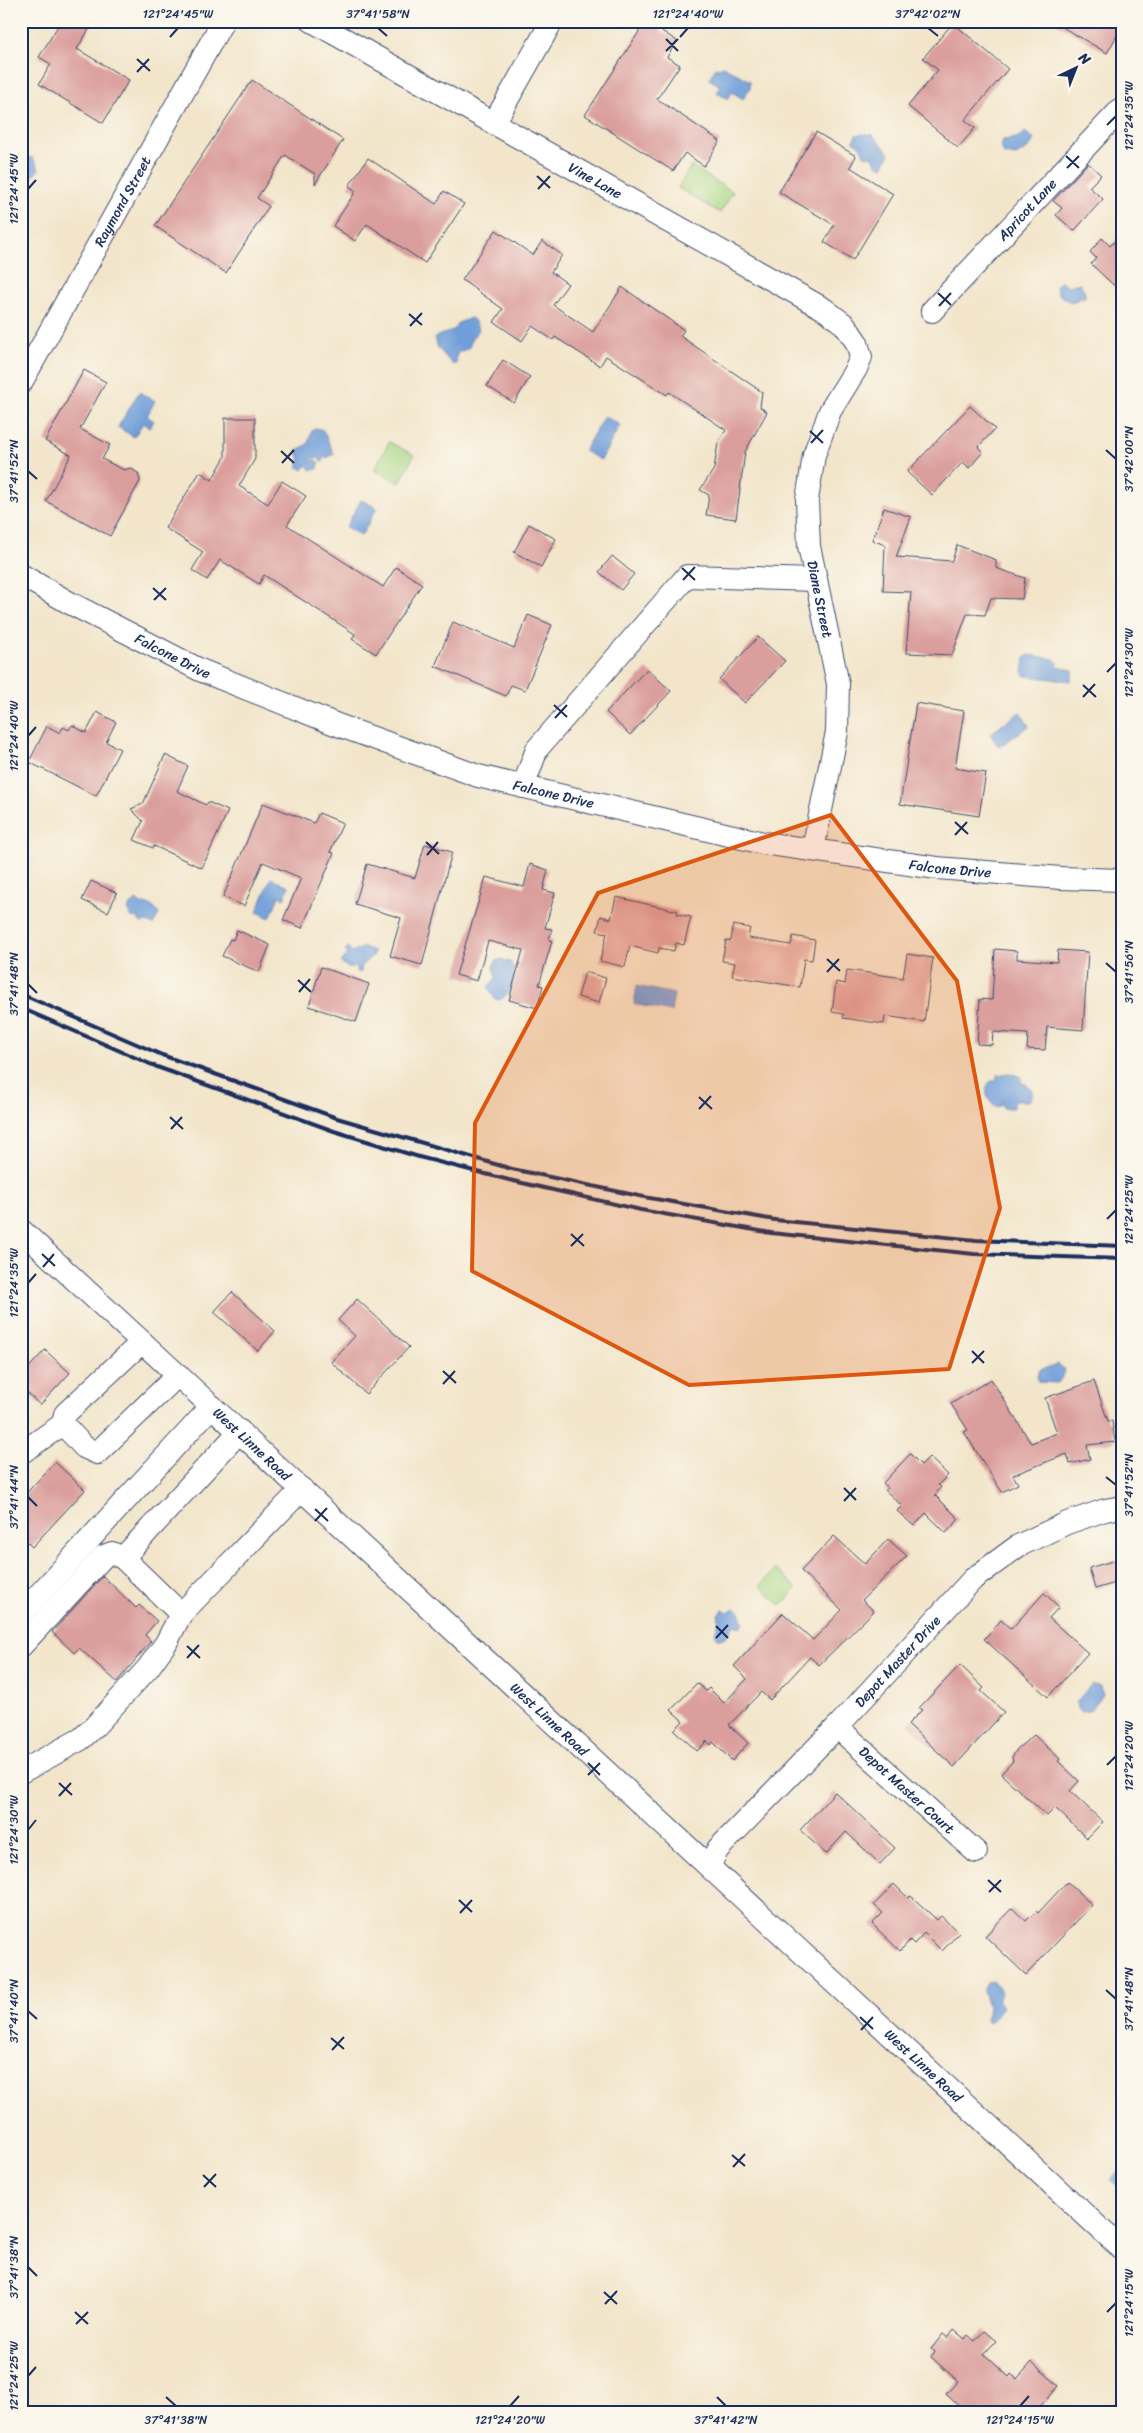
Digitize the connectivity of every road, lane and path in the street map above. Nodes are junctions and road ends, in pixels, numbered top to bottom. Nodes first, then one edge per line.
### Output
1 (223, 21) edge
2 (312, 21) edge
3 (552, 21) edge
4 (1122, 108) edge
5 (494, 123) junction
6 (932, 311) dead end
7 (861, 357) joint
8 (21, 383) edge
9 (21, 575) edge
10 (816, 580) junction
11 (523, 787) junction
12 (813, 849) junction
13 (1122, 880) edge
14 (21, 1230) edge
15 (142, 1342) junction
16 (178, 1374) junction
17 (212, 1406) junction
18 (63, 1424) junction
19 (240, 1431) junction
20 (21, 1453) edge
21 (302, 1489) junction
22 (1122, 1507) edge
23 (123, 1558) junction
24 (21, 1614) edge
25 (180, 1614) junction
26 (21, 1646) edge
27 (837, 1727) junction
28 (21, 1772) edge
29 (976, 1852) dead end
30 (709, 1866) junction
31 (1122, 2249) edge

1 - 8 street, Raymond Street
2 - 5 street, Vine Lane
3 - 5 street
4 - 6 street, Apricot Lane
5 - 7 street, Vine Lane
7 - 10 street, Diane Street
9 - 11 street, Falcone Drive
10 - 11 street
10 - 12 street, Diane Street
11 - 12 street, Falcone Drive
12 - 13 street, Falcone Drive
14 - 15 street, West Linne Road
15 - 16 street, West Linne Road
15 - 18 street
16 - 17 street, West Linne Road
16 - 18 street
17 - 19 street, West Linne Road
17 - 24 street
18 - 20 street
19 - 21 street, West Linne Road
19 - 23 street
21 - 25 street
21 - 30 street, West Linne Road
22 - 27 street, Depot Master Drive
23 - 25 street
23 - 26 street
25 - 28 street
27 - 29 street, Depot Master Court
27 - 30 street, Depot Master Drive
30 - 31 street, West Linne Road

